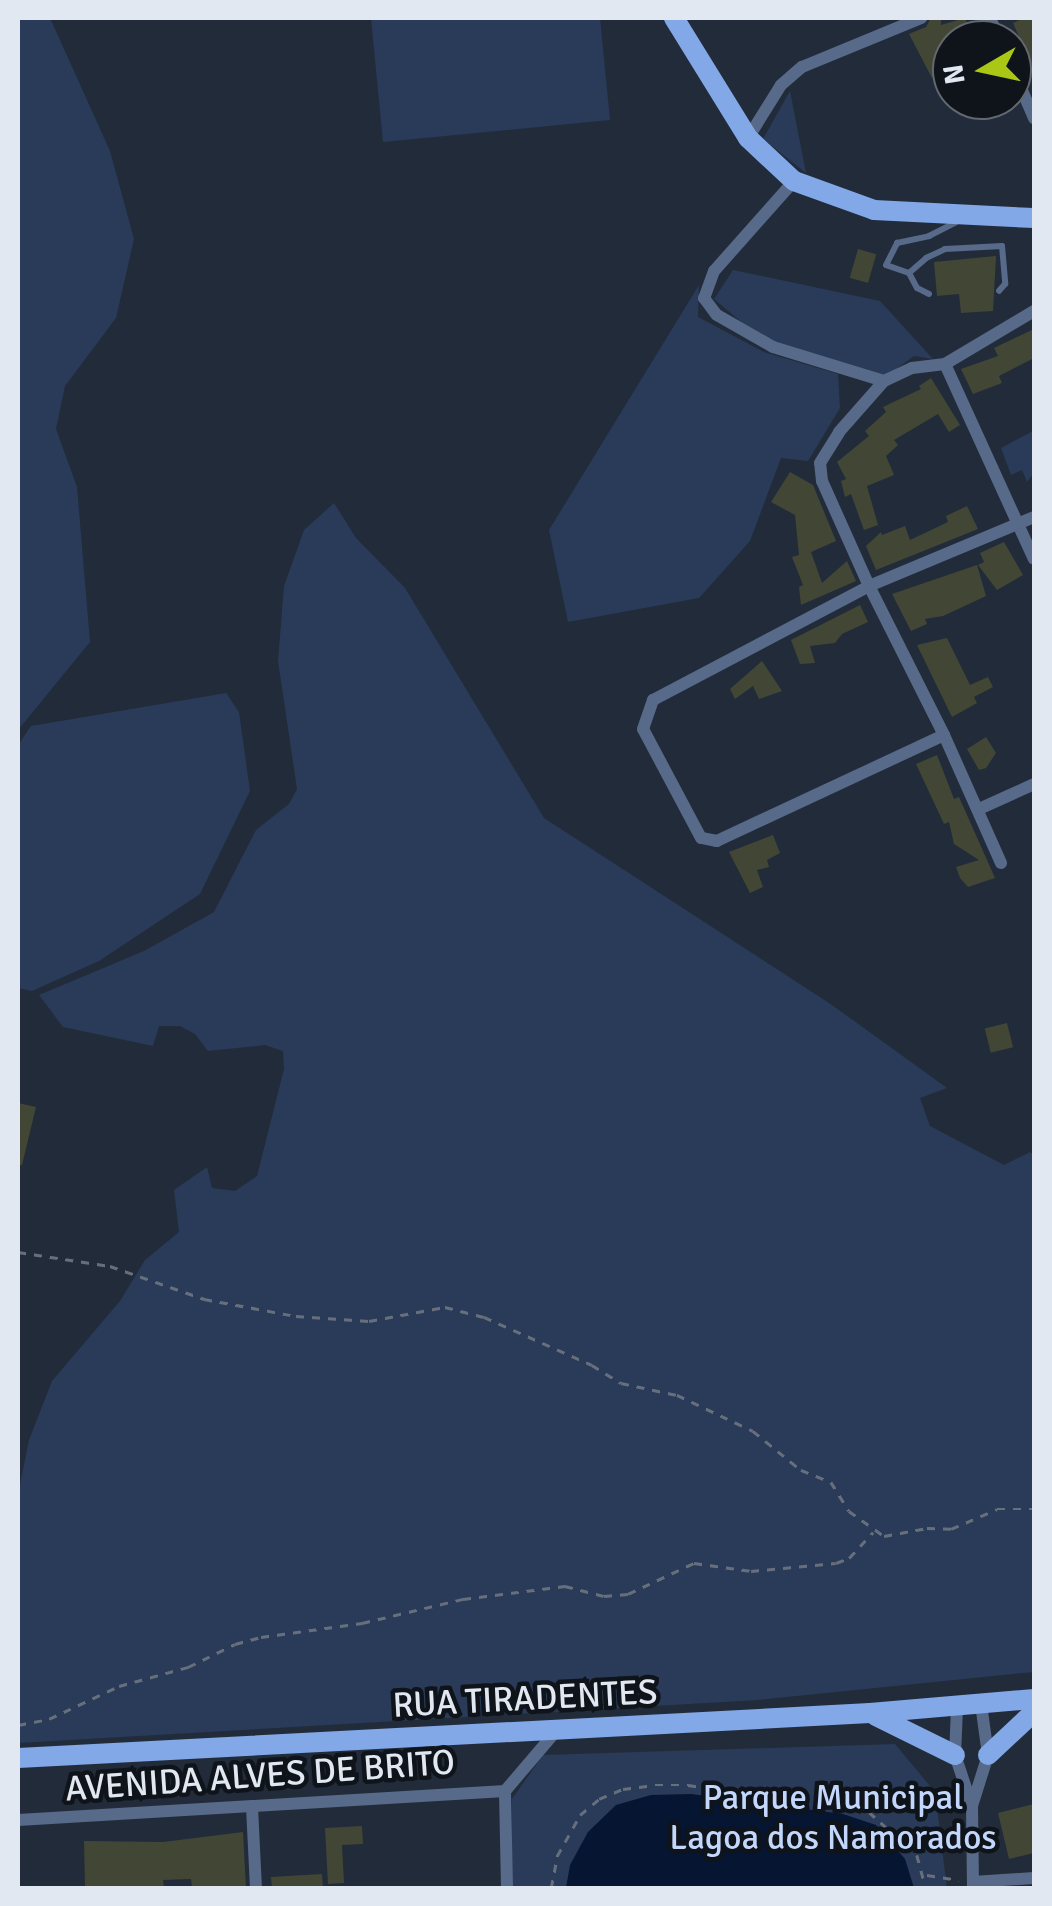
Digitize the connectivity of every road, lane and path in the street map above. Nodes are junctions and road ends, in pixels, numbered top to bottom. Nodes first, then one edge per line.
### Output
1 (674, 18) edge
2 (921, 18) edge
3 (748, 138) junction
4 (794, 181) junction
5 (970, 214) junction
6 (1034, 218) edge
7 (909, 274) junction
8 (999, 291) dead end
9 (929, 294) dead end
10 (1034, 311) edge
11 (946, 364) junction
12 (884, 381) junction
13 (1034, 517) edge
14 (1018, 525) junction
15 (1034, 559) edge
16 (868, 586) junction
17 (944, 734) junction
18 (1034, 784) edge
19 (979, 809) junction
20 (1001, 864) dead end
21 (18, 1252) edge
22 (1034, 1508) edge
23 (874, 1530) junction
24 (1034, 1699) edge
25 (981, 1704) junction
26 (957, 1708) junction
27 (1034, 1712) edge
28 (870, 1713) junction
29 (18, 1725) edge
30 (557, 1730) junction
31 (954, 1755) junction
32 (988, 1755) junction
33 (18, 1758) edge
34 (506, 1791) junction
35 (972, 1806) junction
36 (252, 1807) junction
37 (18, 1820) edge
38 (926, 1875) junction
39 (1034, 1878) edge
40 (973, 1885) edge
41 (256, 1888) edge
42 (506, 1888) edge
43 (551, 1888) edge
44 (926, 1888) edge

1 - 3 main road
2 - 3 street
3 - 4 main road
4 - 5 main road
4 - 12 street
5 - 6 main road
5 - 7 lane
7 - 8 lane
7 - 9 lane
10 - 11 street
11 - 12 street
11 - 14 street
12 - 16 street
13 - 14 street
14 - 15 street
14 - 16 street
16 - 17 street
16 - 17 street
17 - 19 street
18 - 19 street
19 - 20 street
21 - 23 path
22 - 23 path
23 - 29 path
24 - 25 main road, RUA TIRADENTES
25 - 26 main road, RUA TIRADENTES
25 - 32 street
26 - 28 main road, RUA TIRADENTES
26 - 31 street
27 - 32 main road
28 - 30 main road, RUA TIRADENTES
28 - 31 main road
30 - 33 main road, RUA TIRADENTES
30 - 34 street
31 - 35 street
32 - 35 street
34 - 36 street, AVENIDA ALVES DE BRITO
34 - 42 street
35 - 40 street
36 - 37 street, AVENIDA ALVES DE BRITO
36 - 41 street
38 - 40 path
38 - 43 path
38 - 44 path
39 - 40 street

